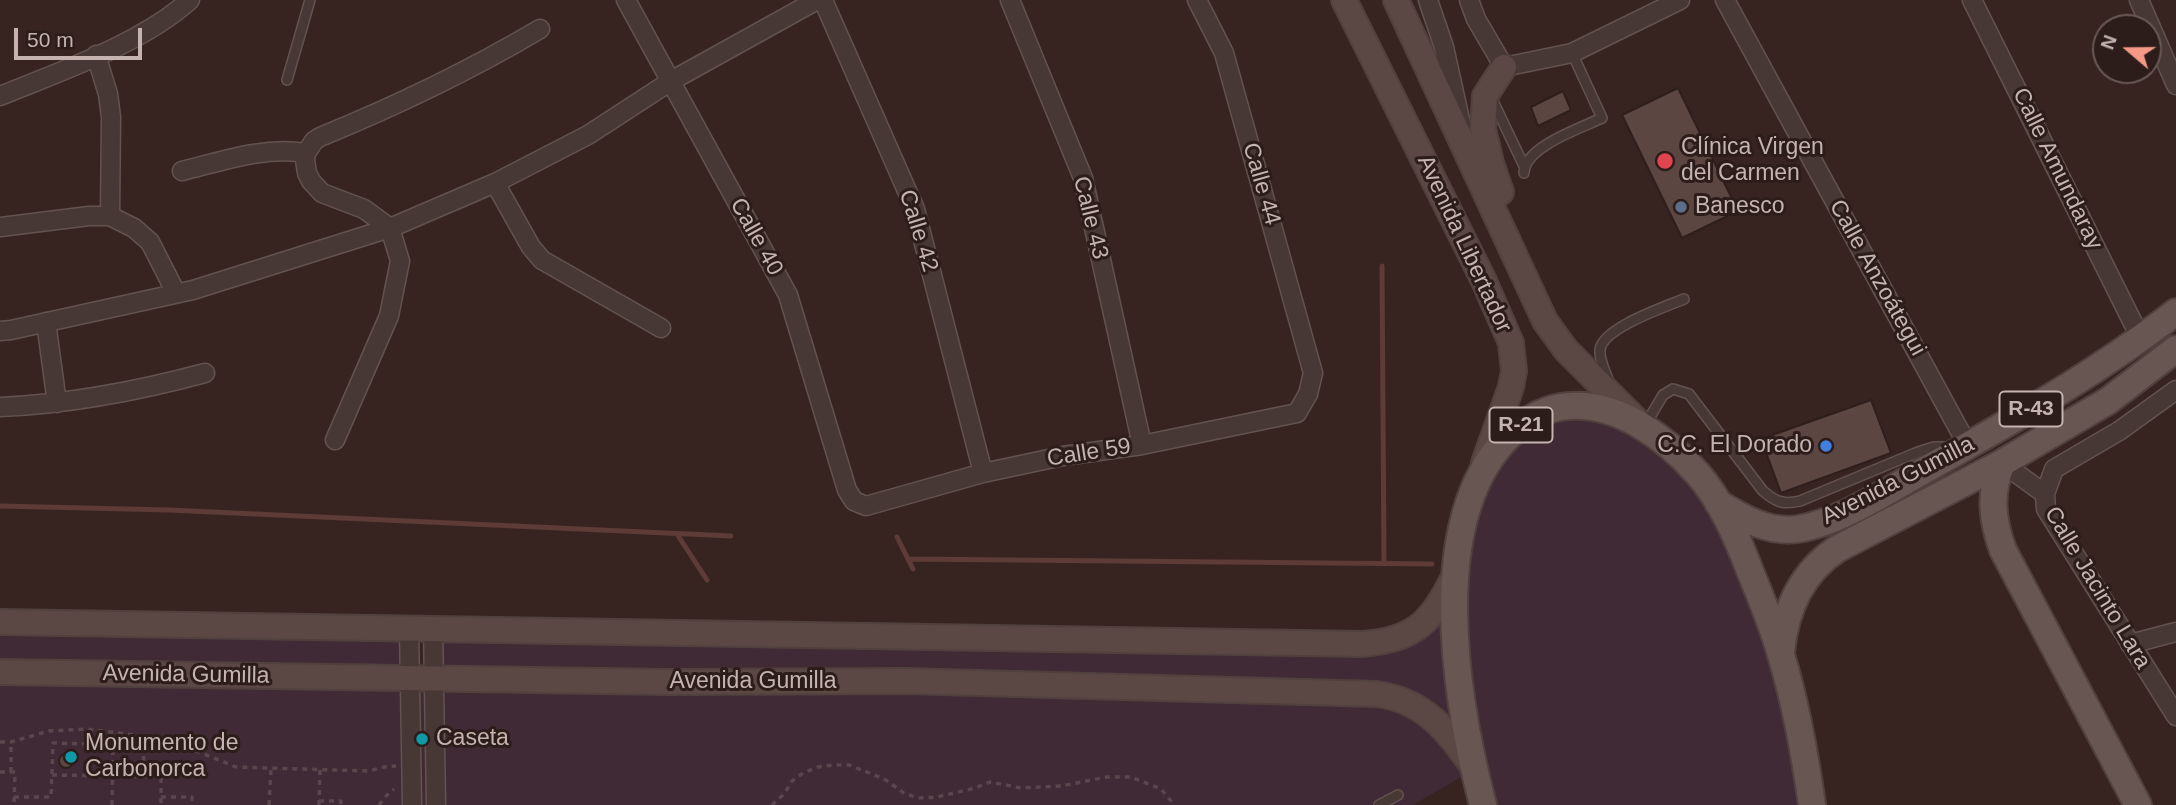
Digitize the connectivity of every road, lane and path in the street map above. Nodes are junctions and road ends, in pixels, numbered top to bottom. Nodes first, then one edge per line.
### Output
1 (190, 0) edge
2 (310, 0) edge
3 (626, 0) edge
4 (817, 0) edge
5 (823, 0) edge
6 (1010, 0) edge
7 (1197, 0) edge
8 (1344, 0) edge
9 (1396, 0) edge
10 (1428, 0) edge
11 (1469, 0) edge
12 (1680, 0) edge
13 (1725, 0) edge
14 (1972, 0) edge
15 (2139, 0) edge
16 (540, 29) dead end
17 (1572, 53) junction
18 (96, 55) junction
19 (1504, 67) junction
20 (287, 80) dead end
21 (671, 81) junction
22 (2176, 85) edge
23 (1488, 91) junction
24 (0, 96) edge
25 (1466, 148) junction
26 (306, 153) junction
27 (182, 171) dead end
28 (495, 183) junction
29 (110, 216) junction
30 (0, 227) edge
31 (390, 228) junction
32 (1525, 276) junction
33 (176, 293) junction
34 (1684, 299) dead end
35 (2176, 312) edge
36 (46, 323) junction
37 (661, 328) dead end
38 (0, 331) edge
39 (2141, 339) junction
40 (2176, 349) edge
41 (205, 373) dead end
42 (1313, 373) joint
43 (2176, 390) edge
44 (1615, 398) junction
45 (57, 403) junction
46 (0, 407) edge
47 (1643, 428) junction
48 (335, 440) dead end
49 (1142, 445) junction
50 (1968, 446) junction
51 (2002, 463) junction
52 (983, 473) junction
53 (847, 490) joint
54 (2045, 494) junction
55 (1470, 498) junction
56 (1716, 501) junction
57 (1456, 573) junction
58 (0, 622) edge
59 (409, 628) junction
60 (433, 628) junction
61 (2176, 632) edge
62 (2130, 644) junction
63 (1781, 653) junction
64 (0, 672) edge
65 (422, 679) junction
66 (2176, 716) edge
67 (0, 742) edge
68 (11, 742) junction
69 (398, 766) dead end
70 (271, 769) junction
71 (1475, 769) junction
72 (320, 770) junction
73 (0, 772) edge
74 (11, 772) junction
75 (52, 775) junction
76 (88, 776) junction
77 (112, 776) junction
78 (144, 777) junction
79 (398, 786) dead end
80 (1398, 794) dead end
81 (14, 797) junction
82 (44, 797) junction
83 (161, 797) junction
84 (1814, 801) edge
85 (319, 803) edge
86 (14, 805) edge
87 (43, 805) edge
88 (112, 805) edge
89 (161, 805) edge
90 (192, 805) edge
91 (270, 805) edge
92 (341, 805) edge
93 (379, 805) edge
94 (412, 805) edge
95 (436, 805) edge
96 (772, 805) edge
97 (1172, 805) edge
98 (1379, 805) edge
99 (1483, 805) edge
100 (2138, 805) edge

1 - 18 street
2 - 20 lane
3 - 21 street, Calle 40
4 - 21 street
5 - 52 street, Calle 42
6 - 49 street, Calle 43
7 - 42 street, Calle 44
8 - 55 main road, Avenida Libertador
9 - 25 main road, Avenida Libertador
10 - 25 street, Avenida Libertador
11 - 19 street
12 - 17 street
13 - 50 street, Calle Anzoátegui
14 - 39 street, Calle Amundaray
15 - 22 street
16 - 26 street
17 - 19 street
17 - 23 lane
18 - 24 street
18 - 29 street
19 - 23 main road
21 - 28 street
21 - 53 street, Calle 40
23 - 32 main road
25 - 32 main road, Avenida Libertador
26 - 27 street
26 - 31 street
28 - 31 street
28 - 37 street
29 - 30 street
29 - 33 street
31 - 33 street
31 - 48 street
32 - 44 main road, Avenida Libertador
33 - 36 street
34 - 44 lane
35 - 39 main road, Avenida Gumilla / R-43
36 - 38 street
36 - 45 street
39 - 50 main road, Avenida Gumilla / R-43
40 - 51 main road, Avenida Gumilla / R-43
41 - 45 street
42 - 49 street, Calle 59
43 - 54 street
44 - 47 main road, Avenida Libertador
45 - 46 street
47 - 50 lane
47 - 55 main road, R-21
47 - 56 main road, R-21
49 - 52 street, Calle 59
50 - 56 main road, Avenida Gumilla / R-43
51 - 54 street
51 - 63 main road, Avenida Gumilla / R-43
51 - 100 main road
52 - 53 street, Calle 59
54 - 62 street, Calle Jacinto Lara
55 - 57 main road, R-21
56 - 63 main road, R-21
57 - 60 main road, Avenida Gumilla
57 - 71 main road, R-21
58 - 59 main road, Avenida Gumilla
59 - 60 main road, Avenida Gumilla
59 - 65 street
60 - 65 street
61 - 62 street
62 - 66 street, Calle Jacinto Lara
63 - 84 main road, R-21
64 - 65 main road, Avenida Gumilla
65 - 71 main road, Avenida Gumilla
65 - 94 street
65 - 95 street
67 - 68 path
68 - 70 path
68 - 74 path
69 - 72 path
70 - 72 path
70 - 91 path
71 - 99 main road, R-21
72 - 85 path
73 - 74 path
74 - 81 path
75 - 76 path
75 - 76 path
75 - 82 path
76 - 77 path
77 - 78 path
77 - 78 path
77 - 88 path
78 - 83 path
79 - 93 path
80 - 98 lane
81 - 82 path
81 - 86 path
82 - 87 path
83 - 89 path
83 - 90 path
85 - 92 path
96 - 97 path

